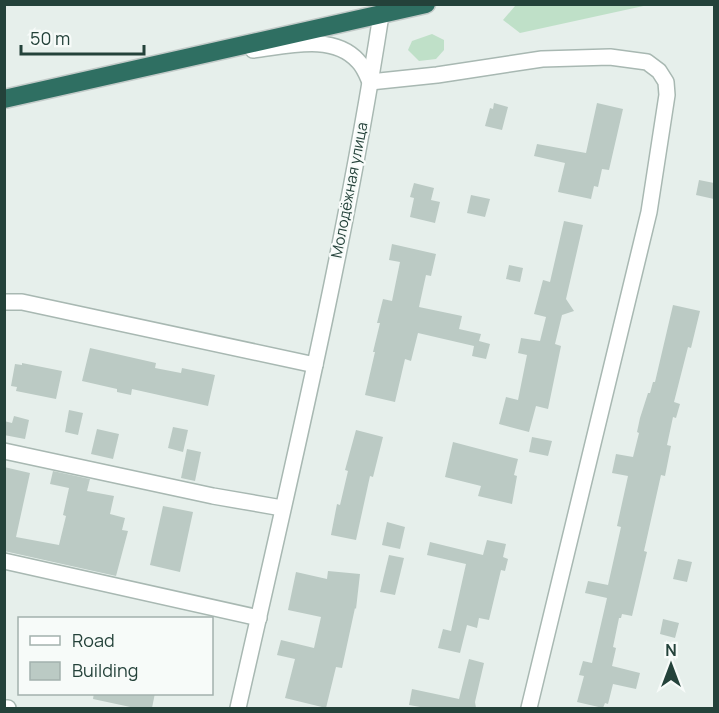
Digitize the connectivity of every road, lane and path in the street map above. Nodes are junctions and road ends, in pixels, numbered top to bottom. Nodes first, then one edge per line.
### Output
1 (426, 4) edge
2 (381, 15) junction
3 (196, 56) junction
4 (370, 82) junction
5 (4, 99) edge
6 (4, 302) edge
7 (315, 364) junction
8 (4, 450) edge
9 (282, 508) junction
10 (4, 561) edge
11 (258, 618) junction
12 (238, 708) edge
13 (529, 708) edge

1 - 2 highway
2 - 3 highway
2 - 4 street, Молодёжная улица
3 - 4 street
3 - 5 highway
4 - 7 street, Молодёжная улица
4 - 13 street
6 - 7 street
7 - 9 street, Молодёжная улица
8 - 9 street
9 - 11 street, Молодёжная улица
10 - 11 street
11 - 12 street, Молодёжная улица

